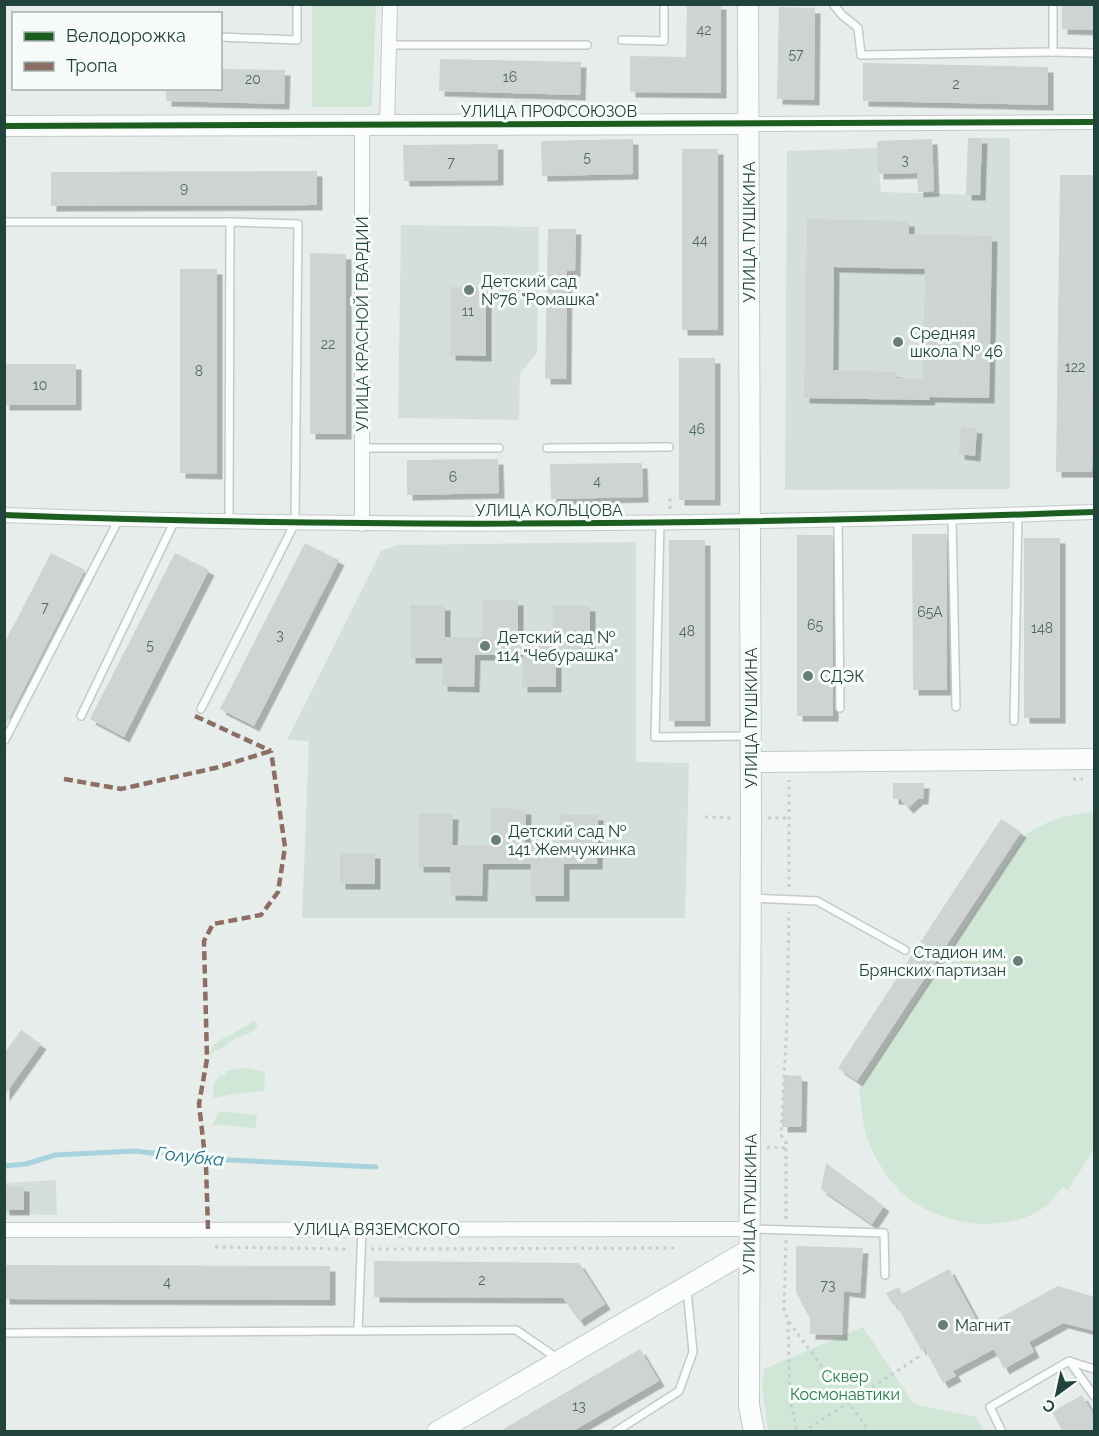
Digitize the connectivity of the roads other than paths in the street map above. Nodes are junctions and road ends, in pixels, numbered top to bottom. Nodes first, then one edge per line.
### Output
1 (297, 4) edge
2 (390, 4) edge
3 (664, 4) edge
4 (748, 4) edge
5 (833, 4) edge
6 (1053, 4) edge
7 (222, 37) edge
8 (622, 40) dead end
9 (389, 45) junction
10 (587, 45) dead end
11 (1053, 52) junction
12 (1095, 53) edge
13 (1095, 122) edge
14 (748, 124) junction
15 (362, 125) junction
16 (387, 125) junction
17 (4, 126) edge
18 (4, 222) edge
19 (230, 222) junction
20 (669, 447) dead end
21 (362, 448) junction
22 (499, 448) dead end
23 (547, 448) dead end
24 (1095, 512) edge
25 (1018, 513) junction
26 (4, 515) edge
27 (952, 515) junction
28 (119, 519) junction
29 (838, 519) junction
30 (175, 520) junction
31 (229, 521) junction
32 (660, 522) junction
33 (750, 522) junction
34 (295, 523) junction
35 (362, 524) junction
36 (956, 707) dead end
37 (840, 708) dead end
38 (201, 709) dead end
39 (81, 716) dead end
40 (1014, 721) dead end
41 (750, 736) junction
42 (5, 740) edge
43 (1095, 759) edge
44 (750, 762) junction
45 (751, 898) junction
46 (905, 950) dead end
47 (362, 1229) junction
48 (749, 1229) junction
49 (4, 1230) edge
50 (749, 1250) junction
51 (885, 1275) dead end
52 (686, 1288) junction
53 (358, 1331) junction
54 (4, 1333) edge
55 (560, 1360) junction
56 (1069, 1361) junction
57 (1095, 1369) edge
58 (1095, 1396) edge
59 (437, 1431) edge
60 (615, 1431) edge
61 (754, 1431) edge
62 (1002, 1431) edge

1 - 7 lane
2 - 9 street
3 - 8 lane
4 - 14 main road, УЛИЦА ПУШКИНА
5 - 11 lane
6 - 11 lane
9 - 10 lane
9 - 16 street
11 - 12 lane
13 - 14 street, УЛИЦА ПРОФСОЮЗОВ
14 - 16 main road, УЛИЦА ПРОФСОЮЗОВ
14 - 33 main road, УЛИЦА ПУШКИНА
15 - 16 main road, УЛИЦА ПРОФСОЮЗОВ
15 - 17 main road, УЛИЦА ПРОФСОЮЗОВ
15 - 21 street, УЛИЦА КРАСНОЙ ГВАРДИИ
18 - 19 lane
19 - 31 lane
19 - 34 lane
20 - 23 lane
21 - 22 lane
21 - 35 street, УЛИЦА КРАСНОЙ ГВАРДИИ
24 - 25 street, УЛИЦА КОЛЬЦОВА
25 - 27 street, УЛИЦА КОЛЬЦОВА
25 - 40 lane
26 - 28 street, УЛИЦА КОЛЬЦОВА
27 - 29 street, УЛИЦА КОЛЬЦОВА
27 - 36 lane
28 - 30 street, УЛИЦА КОЛЬЦОВА
28 - 42 lane
29 - 33 street, УЛИЦА КОЛЬЦОВА
29 - 37 lane
30 - 31 street, УЛИЦА КОЛЬЦОВА
30 - 39 lane
31 - 34 street, УЛИЦА КОЛЬЦОВА
32 - 33 street, УЛИЦА КОЛЬЦОВА
32 - 35 street, УЛИЦА КОЛЬЦОВА
32 - 41 lane
33 - 41 main road, УЛИЦА ПУШКИНА
34 - 35 street, УЛИЦА КОЛЬЦОВА
34 - 38 lane
41 - 44 main road, УЛИЦА ПУШКИНА
43 - 44 main road
44 - 45 main road, УЛИЦА ПУШКИНА
45 - 46 lane
45 - 48 main road, УЛИЦА ПУШКИНА
47 - 48 street, УЛИЦА ВЯЗЕМСКОГО
47 - 49 street, УЛИЦА ВЯЗЕМСКОГО
47 - 53 lane
48 - 50 main road, УЛИЦА ПУШКИНА
48 - 51 lane
50 - 52 main road
50 - 61 main road, УЛИЦА ПУШКИНА
52 - 55 main road
52 - 60 lane
53 - 54 lane
53 - 55 lane
55 - 59 main road
56 - 57 lane
56 - 58 lane
56 - 62 lane

